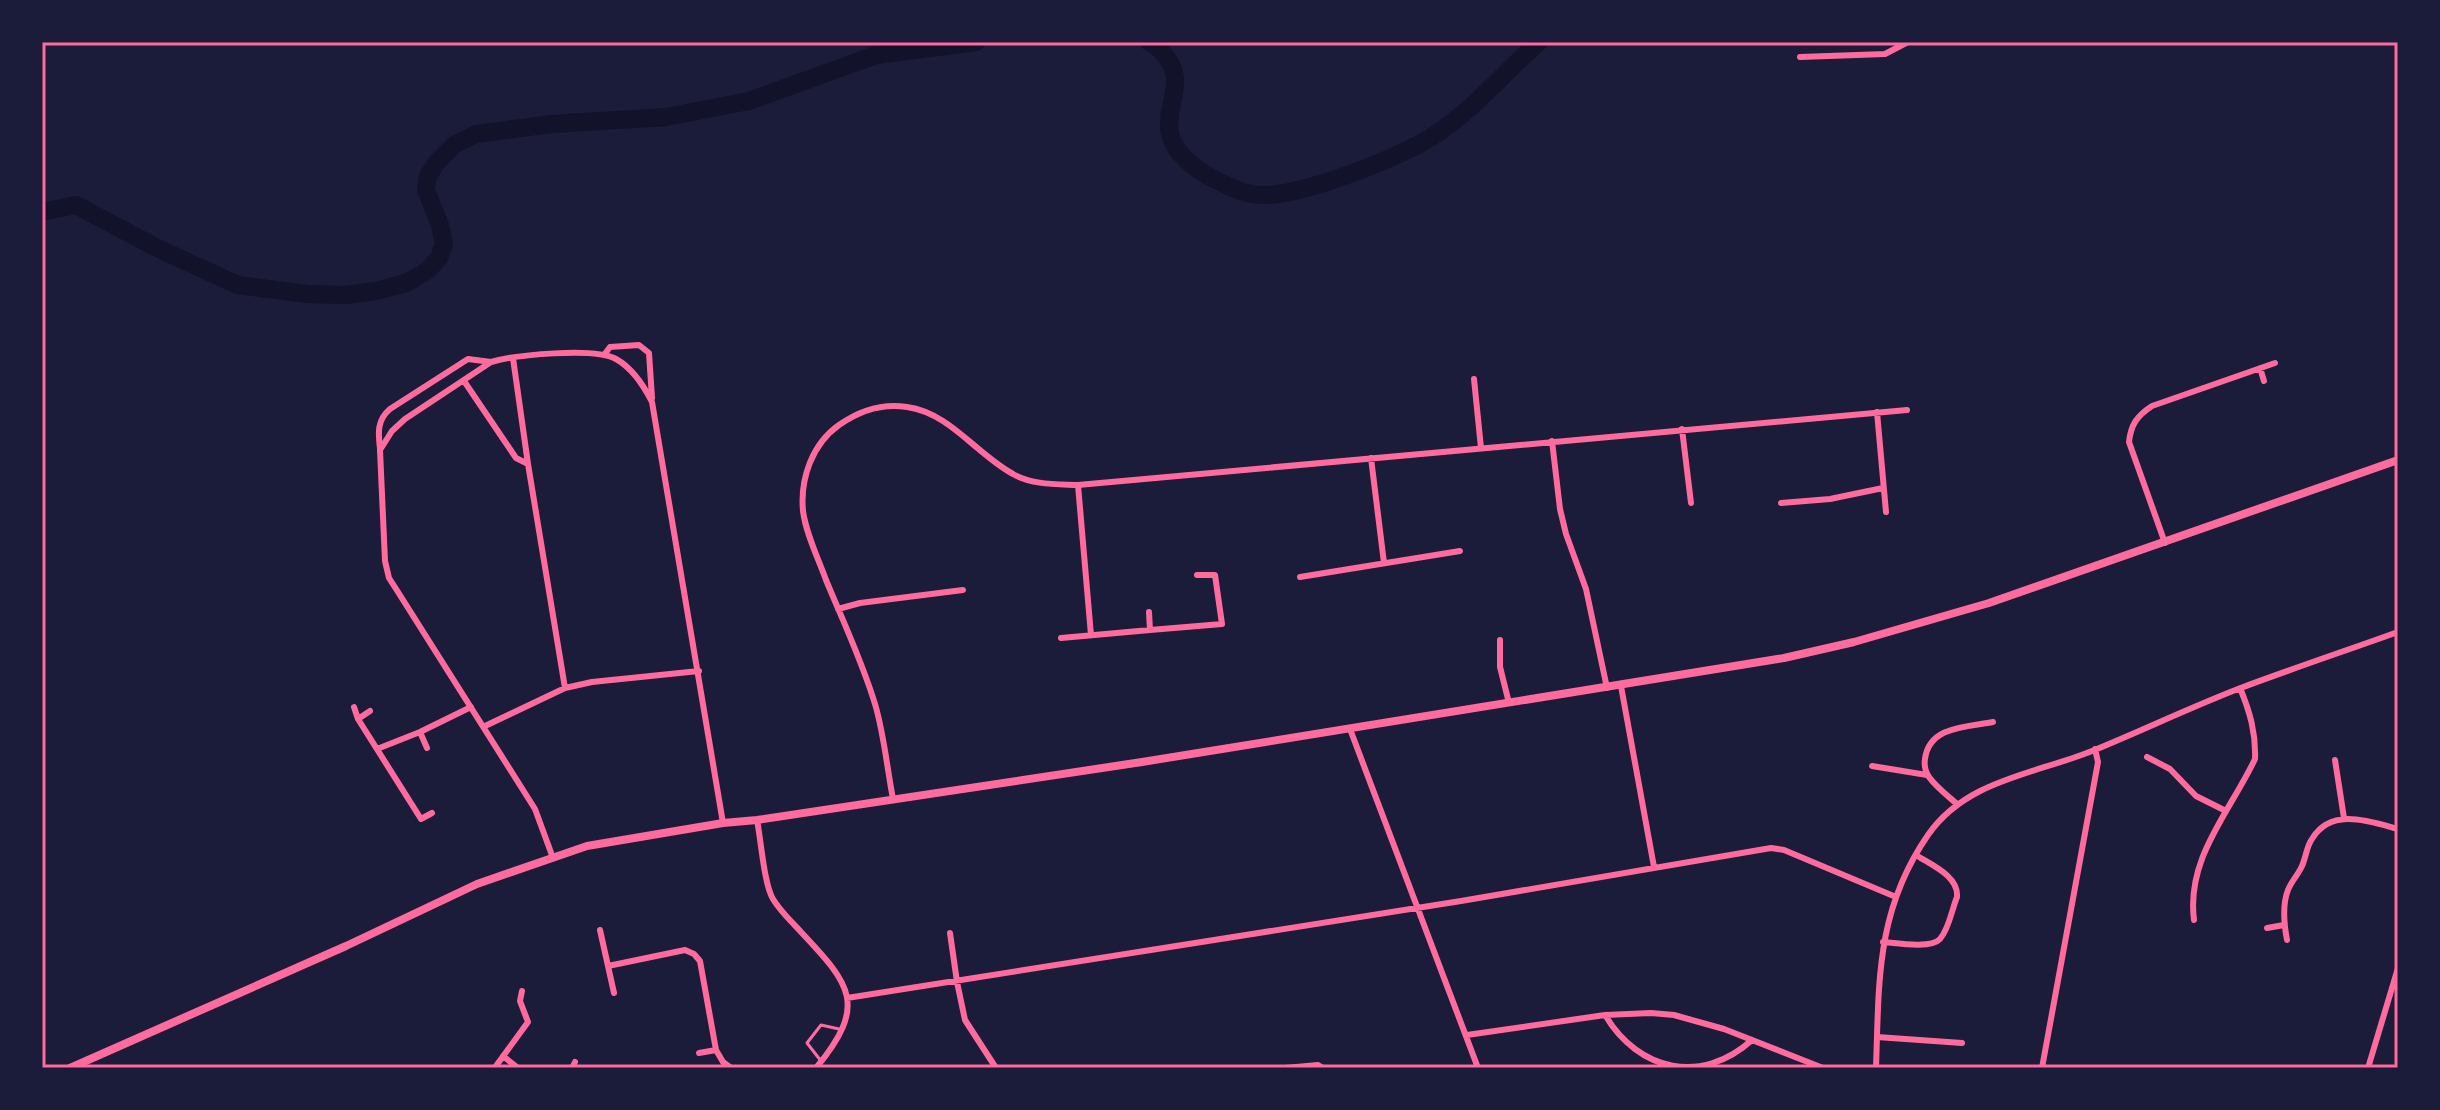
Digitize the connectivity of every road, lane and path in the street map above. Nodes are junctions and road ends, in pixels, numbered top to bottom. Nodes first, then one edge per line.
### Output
1 (1908, 42) edge
2 (1800, 57) dead end
3 (604, 355) junction
4 (513, 358) junction
5 (491, 362) junction
6 (2275, 363) dead end
7 (2260, 368) junction
8 (1474, 379) dead end
9 (464, 381) junction
10 (2264, 381) dead end
11 (652, 402) junction
12 (1907, 410) dead end
13 (1877, 412) junction
14 (1682, 429) junction
15 (1552, 441) junction
16 (1481, 448) junction
17 (380, 450) junction
18 (1371, 458) junction
19 (2398, 460) edge
20 (528, 464) junction
21 (1078, 485) junction
22 (1883, 488) junction
23 (1691, 503) dead end
24 (1781, 503) dead end
25 (1886, 512) dead end
26 (2165, 543) junction
27 (1460, 551) dead end
28 (1384, 563) junction
29 (1197, 575) dead end
30 (1300, 577) dead end
31 (963, 590) dead end
32 (838, 609) junction
33 (1149, 612) dead end
34 (1150, 630) junction
35 (2398, 632) edge
36 (1091, 635) junction
37 (1061, 638) dead end
38 (1500, 640) dead end
39 (699, 671) junction
40 (1621, 686) junction
41 (565, 688) junction
42 (1607, 688) junction
43 (2240, 688) junction
44 (1510, 704) junction
45 (354, 707) dead end
46 (471, 707) junction
47 (370, 711) dead end
48 (358, 719) junction
49 (1993, 722) dead end
50 (485, 726) junction
51 (1350, 729) junction
52 (420, 732) junction
53 (427, 748) dead end
54 (377, 749) junction
55 (2095, 749) junction
56 (2147, 757) dead end
57 (2335, 760) dead end
58 (1872, 766) dead end
59 (1927, 775) junction
60 (893, 799) junction
61 (1957, 804) junction
62 (2226, 811) junction
63 (432, 813) dead end
64 (2344, 818) junction
65 (757, 820) junction
66 (723, 823) junction
67 (2398, 829) edge
68 (1916, 855) junction
69 (553, 858) junction
70 (1654, 867) junction
71 (1896, 897) junction
72 (1419, 907) junction
73 (2194, 920) dead end
74 (2284, 925) junction
75 (2267, 928) dead end
76 (600, 930) dead end
77 (950, 933) dead end
78 (2287, 940) dead end
79 (1883, 942) junction
80 (608, 966) junction
81 (2398, 968) edge
82 (957, 982) junction
83 (522, 991) dead end
84 (614, 993) dead end
85 (847, 998) junction
86 (520, 1001) junction
87 (510, 1003) dead end
88 (1605, 1015) junction
89 (843, 1030) junction
90 (1467, 1035) junction
91 (1877, 1037) junction
92 (1752, 1040) junction
93 (1962, 1043) dead end
94 (716, 1050) junction
95 (699, 1053) dead end
96 (503, 1056) junction
97 (819, 1065) edge
98 (496, 1066) dead end
99 (70, 1068) edge
100 (518, 1068) edge
101 (731, 1068) edge
102 (996, 1068) edge
103 (1285, 1068) edge
104 (1323, 1068) edge
105 (1478, 1068) edge
106 (1823, 1068) edge
107 (1876, 1068) edge
108 (2042, 1068) edge
109 (2368, 1068) edge

1 - 2 street
3 - 4 street
3 - 11 street
3 - 11 street
4 - 5 street
4 - 20 street
5 - 9 street
5 - 17 street
6 - 7 street
7 - 10 street
7 - 26 street
8 - 16 street
9 - 17 street
9 - 20 street
11 - 39 street
12 - 13 street
13 - 14 street
13 - 22 street
14 - 15 street
14 - 23 street
15 - 16 street
15 - 42 street
16 - 18 street
17 - 46 street
18 - 21 street
18 - 28 street
19 - 26 street
20 - 41 street
21 - 32 street
21 - 36 street
22 - 24 street
22 - 25 street
26 - 40 street
27 - 28 street
28 - 30 street
29 - 34 street
31 - 32 street
32 - 60 street
33 - 34 street
34 - 36 street
35 - 43 street
36 - 37 street
38 - 44 street
39 - 41 street
39 - 66 street
40 - 42 street
40 - 70 street
41 - 50 street
42 - 44 street
43 - 55 street
43 - 62 street
44 - 51 street
45 - 48 street
46 - 50 street
46 - 52 street
47 - 48 street
48 - 54 street
49 - 59 street
50 - 69 street
51 - 60 street
51 - 72 street
52 - 53 street
52 - 54 street
54 - 63 street
55 - 61 street
55 - 108 street
56 - 62 street
57 - 64 street
58 - 59 street
59 - 61 street
60 - 65 street
61 - 68 street
62 - 73 street
64 - 67 street
64 - 74 street
65 - 66 street
65 - 85 street
66 - 69 street
68 - 71 street
68 - 79 street
69 - 99 street
70 - 71 street
70 - 72 street
71 - 79 street
72 - 82 street
72 - 90 street
74 - 75 street
74 - 78 street
76 - 80 street
77 - 82 street
79 - 91 street
80 - 84 street
80 - 94 street
81 - 109 street
82 - 85 street
82 - 102 street
83 - 86 street
85 - 89 street
86 - 87 street
86 - 96 street
88 - 90 street
88 - 92 street
88 - 92 street
89 - 97 street
89 - 97 lane
90 - 105 street
91 - 93 street
91 - 107 street
92 - 106 street
94 - 95 street
94 - 101 street
96 - 98 street
96 - 100 street
103 - 104 street

